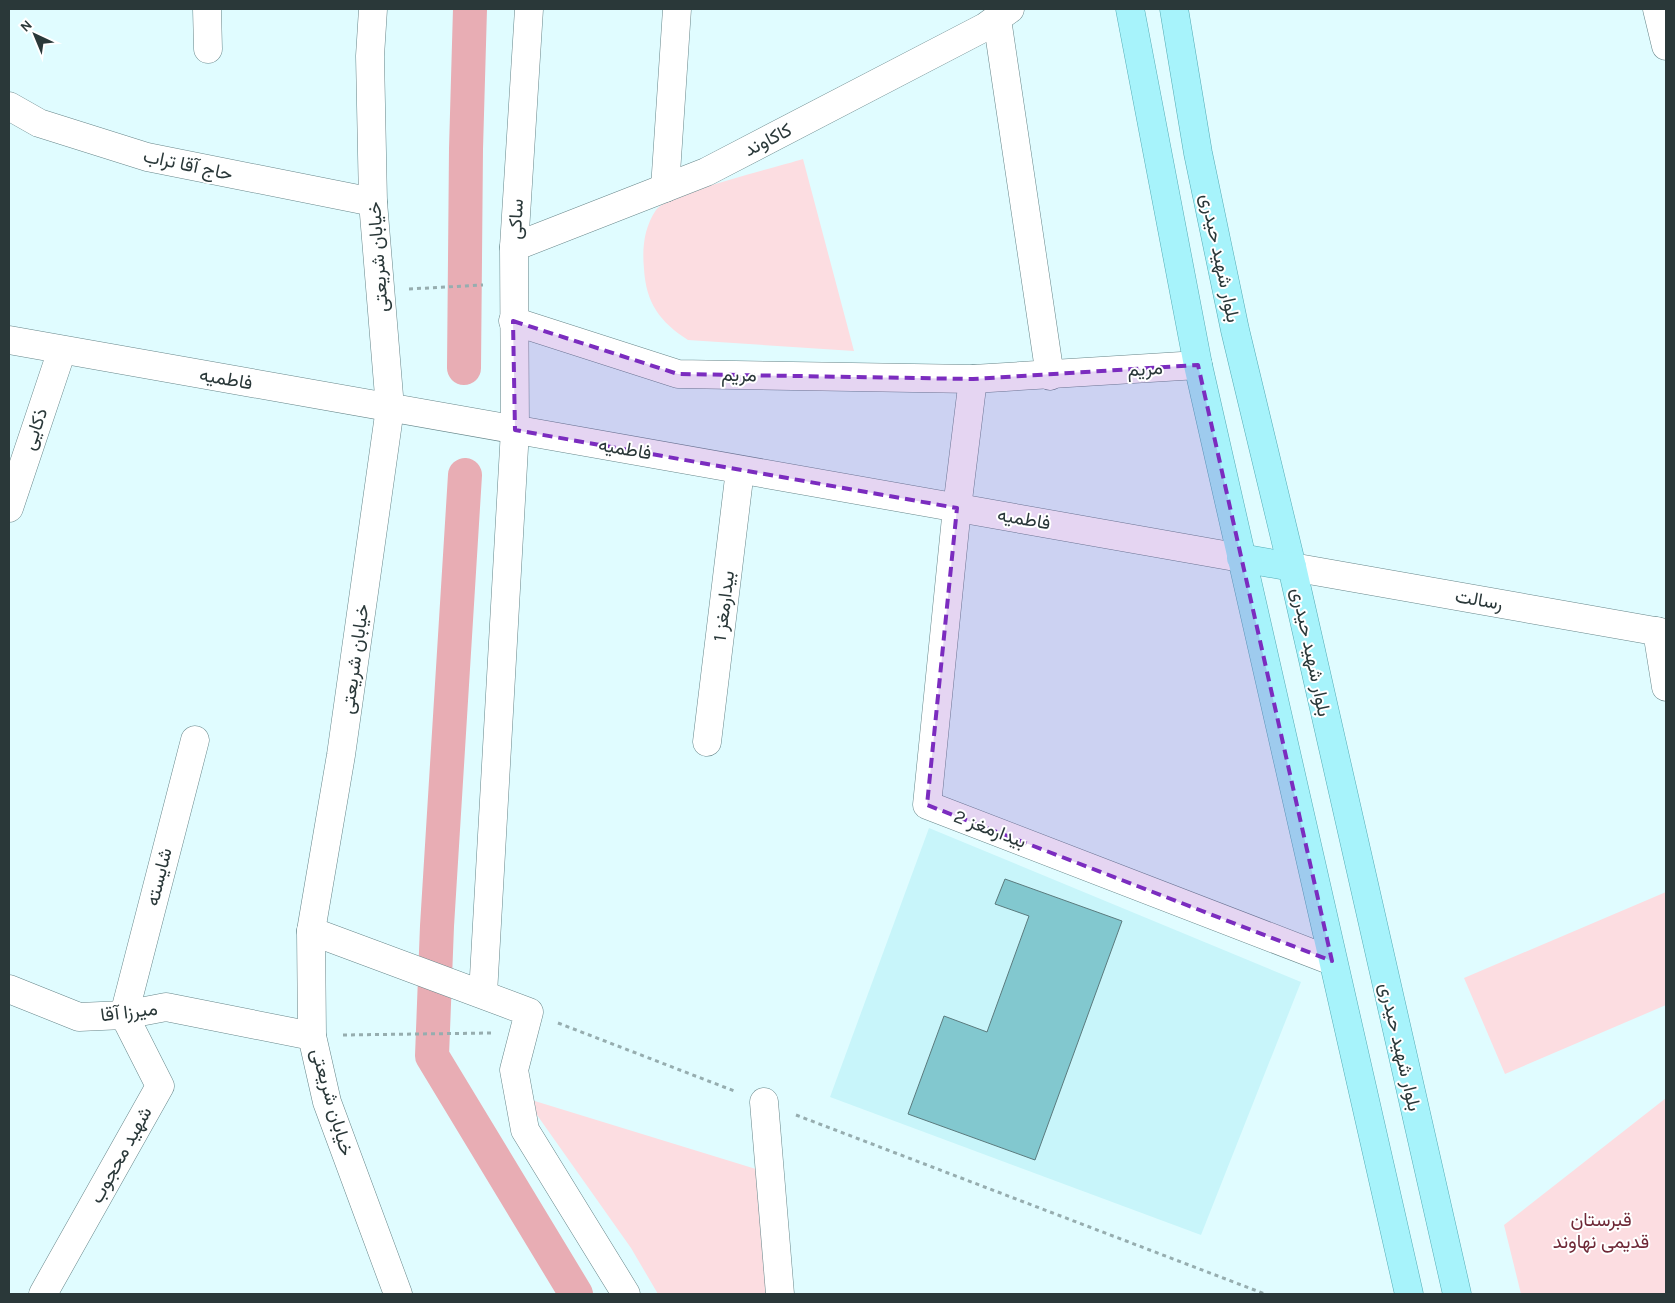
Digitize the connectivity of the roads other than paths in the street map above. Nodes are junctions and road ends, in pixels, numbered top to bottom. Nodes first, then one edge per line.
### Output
1 (207, 9) edge
2 (373, 9) edge
3 (529, 9) edge
4 (677, 9) edge
5 (1130, 9) edge
6 (1174, 9) edge
7 (1657, 9) edge
8 (1004, 14) edge
9 (1666, 46) edge
10 (208, 49) dead end
11 (9, 106) edge
12 (665, 188) junction
13 (373, 202) junction
14 (514, 247) junction
15 (513, 321) junction
16 (9, 340) edge
17 (62, 350) junction
18 (1198, 365) junction
19 (1050, 376) junction
20 (973, 379) junction
21 (390, 408) junction
22 (515, 430) junction
23 (740, 470) junction
24 (9, 508) edge
25 (957, 508) junction
26 (1241, 558) junction
27 (1292, 567) junction
28 (1662, 632) edge
29 (1666, 686) edge
30 (195, 740) dead end
31 (708, 742) dead end
32 (311, 931) junction
33 (1332, 961) junction
34 (9, 989) edge
35 (483, 994) junction
36 (124, 1015) junction
37 (312, 1036) junction
38 (764, 1102) road end
39 (43, 1294) edge
40 (398, 1294) edge
41 (626, 1294) edge
42 (780, 1294) edge
43 (1409, 1294) edge
44 (1457, 1294) edge

1 - 10 street
2 - 13 street, خیابان شریعتی
3 - 14 street, ساکی
4 - 12 street
5 - 18 main road
6 - 27 main road, بلوار شهید حیدری
7 - 9 street
8 - 12 street, کاکاوند
8 - 19 street
11 - 13 street, حاج آقا تراب
12 - 14 street, کاکاوند
13 - 21 street, خیابان شریعتی
14 - 15 street, ساکی
15 - 20 street, مریم
15 - 22 street, ساکی
16 - 17 street, فاطمیه
17 - 21 street, فاطمیه
17 - 24 street, ذکایی
18 - 19 street, مریم
18 - 26 main road
19 - 20 street, مریم
20 - 25 street
21 - 22 street, فاطمیه
21 - 32 street, خیابان شریعتی
22 - 23 street, فاطمیه
22 - 35 street, ساکی
23 - 25 street, فاطمیه
23 - 31 street, بیدارمغز 1
25 - 26 street, فاطمیه
25 - 33 street, بیدارمغز 2
26 - 27 main road
26 - 33 main road
27 - 28 street, رسالت
27 - 44 main road, بلوار شهید حیدری
28 - 29 street
30 - 36 street, شایسته
32 - 35 street
32 - 37 street, خیابان شریعتی
33 - 43 main road
34 - 36 street, میرزا آقا
35 - 41 street
36 - 37 street, میرزا آقا
36 - 39 street, شهید محجوب
37 - 40 street, خیابان شریعتی
38 - 42 street

